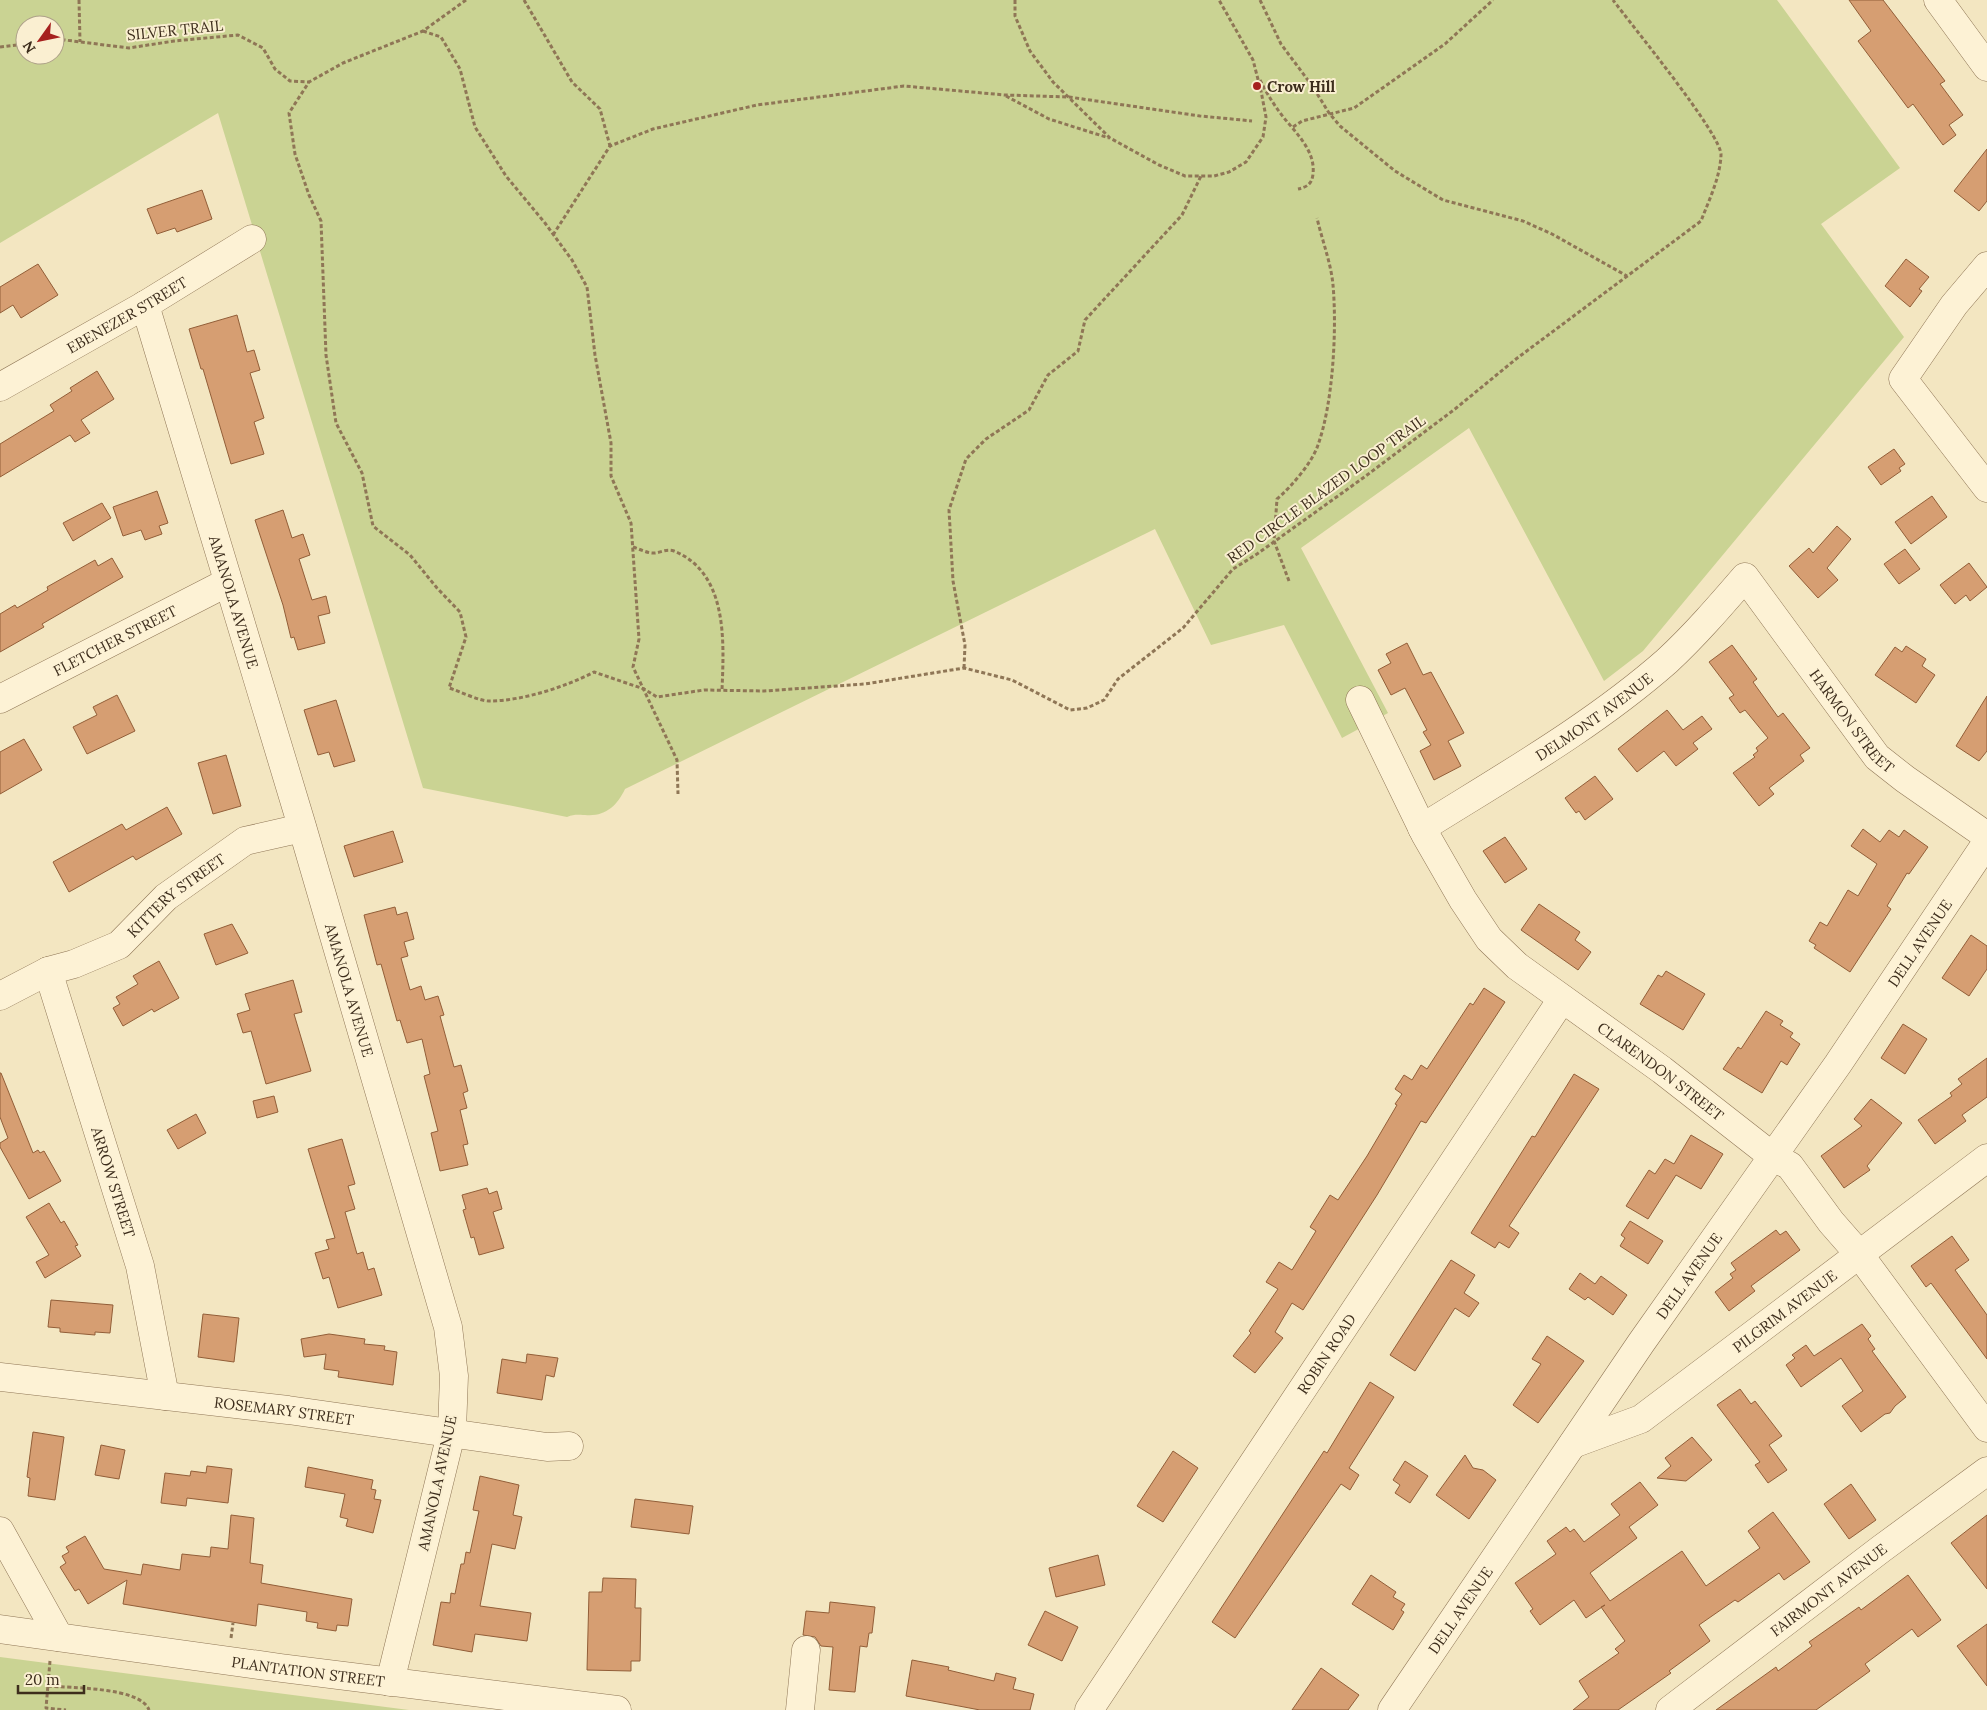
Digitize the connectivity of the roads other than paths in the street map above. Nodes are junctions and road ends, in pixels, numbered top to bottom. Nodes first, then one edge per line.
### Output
1 (1938, 0) edge
2 (1987, 67) edge
3 (252, 239) dead end
4 (1987, 266) edge
5 (145, 305) junction
6 (0, 387) edge
7 (1987, 488) edge
8 (1745, 577) joint
9 (228, 582) junction
10 (0, 699) edge
11 (1360, 700) dead end
12 (302, 828) junction
13 (1422, 828) junction
14 (1987, 836) edge
15 (1987, 842) edge
16 (48, 971) junction
17 (0, 996) edge
18 (1562, 999) junction
19 (1772, 1156) junction
20 (1987, 1158) edge
21 (1859, 1254) junction
22 (0, 1378) edge
23 (165, 1396) junction
24 (1987, 1428) edge
25 (451, 1433) junction
26 (1573, 1444) junction
27 (569, 1446) dead end
28 (1987, 1471) edge
29 (0, 1532) edge
30 (0, 1629) edge
31 (55, 1649) junction
32 (806, 1650) dead end
33 (390, 1682) junction
34 (617, 1710) edge
35 (800, 1710) edge
36 (1089, 1710) edge
37 (1392, 1710) edge
38 (1670, 1710) edge

1 - 2 street
3 - 5 street, EBENEZER STREET
4 - 7 street
5 - 6 street, EBENEZER STREET
5 - 9 street, AMANOLA AVENUE
8 - 13 street, DELMONT AVENUE
8 - 14 street, HARMON STREET
9 - 10 street, FLETCHER STREET
9 - 12 street, AMANOLA AVENUE
11 - 13 street, CLARENDON STREET
12 - 16 street, KITTERY STREET
12 - 25 street, AMANOLA AVENUE
13 - 18 street, CLARENDON STREET
15 - 19 street, DELL AVENUE
16 - 17 street, KITTERY STREET
16 - 23 street, ARROW STREET
18 - 19 street, CLARENDON STREET
18 - 36 street, ROBIN ROAD
19 - 21 street, CLARENDON STREET
19 - 26 street, DELL AVENUE
20 - 21 street, PILGRIM AVENUE
21 - 24 street, CLARENDON STREET
21 - 26 street, PILGRIM AVENUE
22 - 23 street, ROSEMARY STREET
23 - 25 street, ROSEMARY STREET
25 - 27 street, ROSEMARY STREET
25 - 33 street, AMANOLA AVENUE
26 - 37 street, DELL AVENUE
28 - 38 street, FAIRMONT AVENUE
29 - 31 street
30 - 31 street, PLANTATION STREET
31 - 33 street, PLANTATION STREET
32 - 35 street
33 - 34 street, PLANTATION STREET

